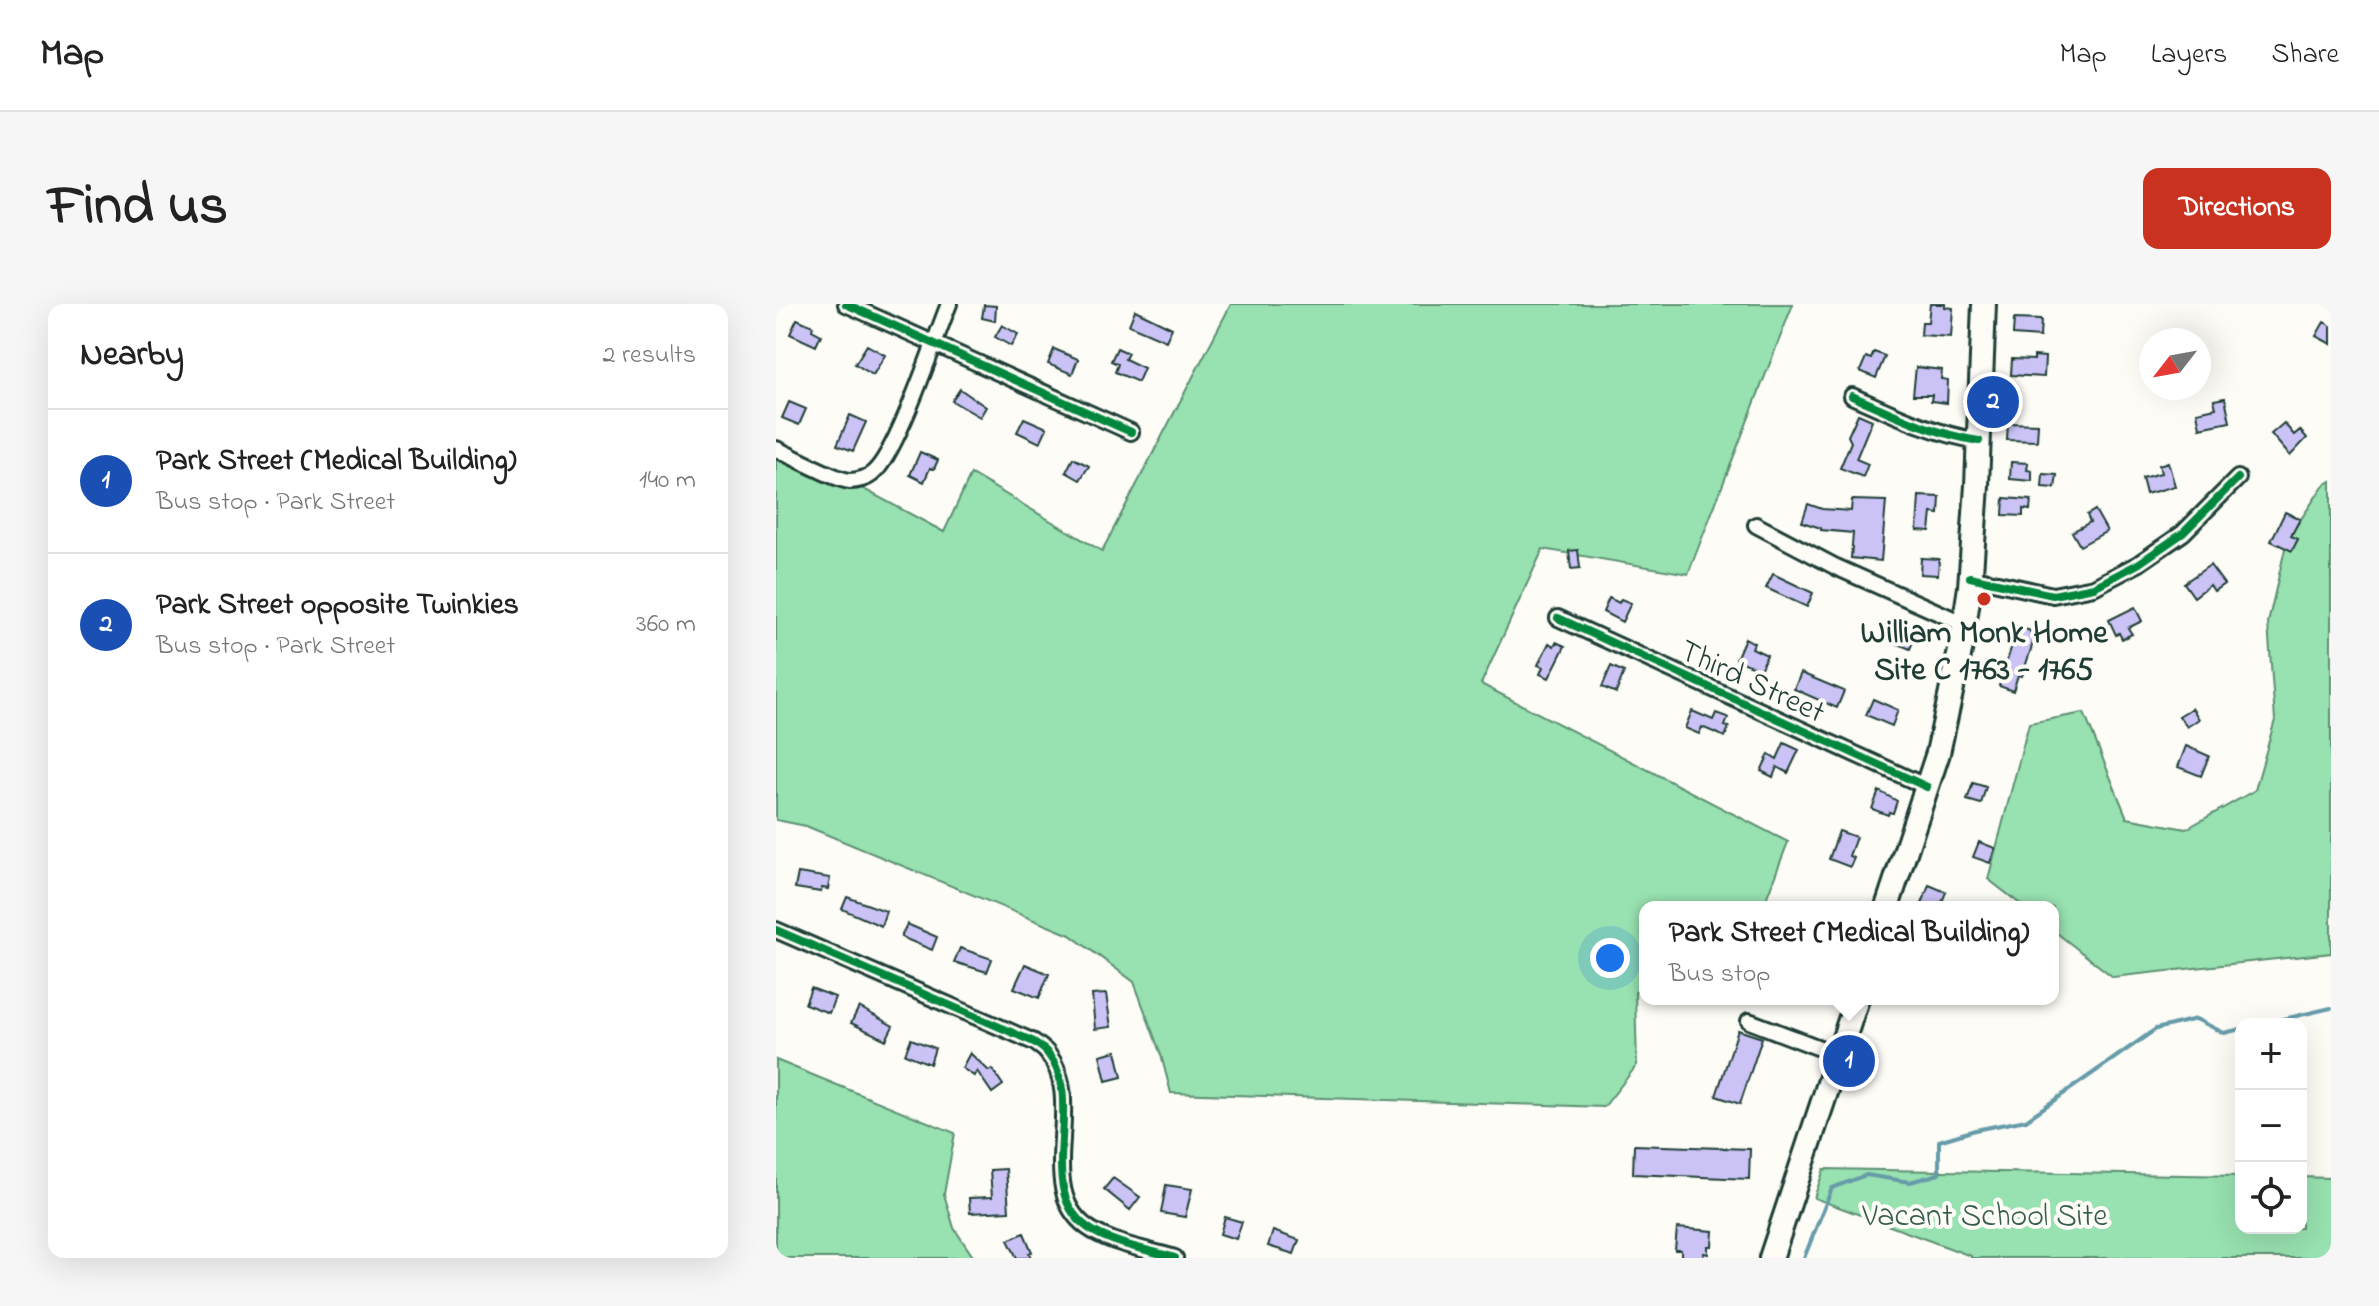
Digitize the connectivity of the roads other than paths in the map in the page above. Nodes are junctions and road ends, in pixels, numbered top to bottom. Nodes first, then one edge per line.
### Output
1 (846, 304) edge
2 (949, 304) edge
3 (1984, 304) edge
4 (933, 344) junction
5 (1852, 396) dead end
6 (1131, 432) dead end
7 (1979, 441) junction
8 (776, 449) edge
9 (2238, 478) dead end
10 (1756, 525) dead end
11 (1970, 577) junction
12 (1558, 618) dead end
13 (1964, 624) junction
14 (1927, 787) junction
15 (1889, 901) edge
16 (776, 930) edge
17 (1855, 1005) edge
18 (1749, 1021) dead end
19 (1838, 1055) junction
20 (1175, 1258) edge
21 (1771, 1258) edge

1 - 4 street
2 - 4 street
3 - 7 main road
4 - 6 street
4 - 8 street
5 - 7 street
7 - 11 main road
9 - 11 street
10 - 13 street
11 - 13 main road
12 - 14 street, Third Street
13 - 14 main road
14 - 15 main road
16 - 20 street
17 - 19 main road
18 - 19 street
19 - 21 main road

